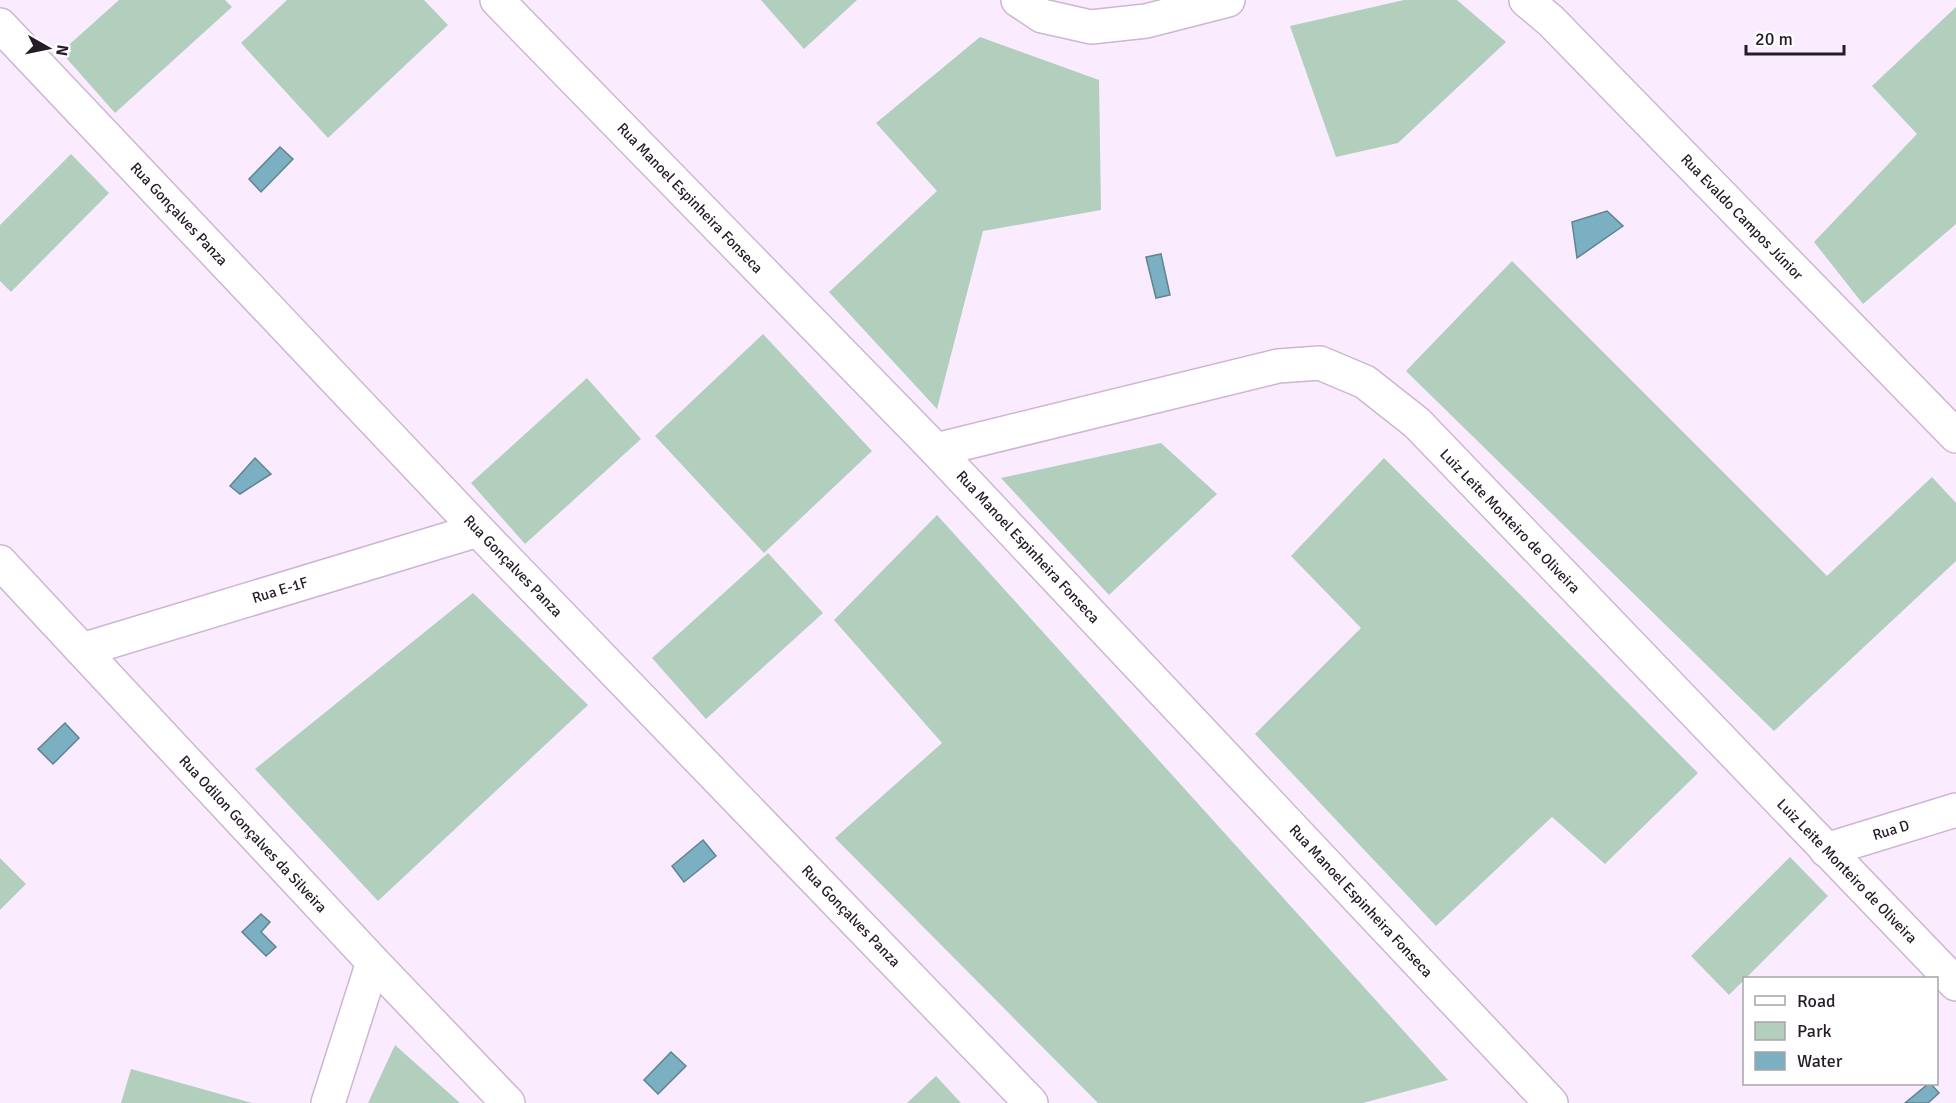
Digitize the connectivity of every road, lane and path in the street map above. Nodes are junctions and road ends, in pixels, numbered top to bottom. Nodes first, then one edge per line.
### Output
1 (497, 0) edge
2 (1018, 0) edge
3 (1228, 0) edge
4 (1526, 0) edge
5 (0, 25) edge
6 (1956, 436) edge
7 (936, 450) junction
8 (478, 530) junction
9 (0, 562) edge
10 (82, 650) junction
11 (1956, 810) edge
12 (1826, 849) junction
13 (373, 962) junction
14 (1956, 984) edge
15 (328, 1103) edge
16 (508, 1103) edge
17 (1031, 1103) edge
18 (1551, 1103) edge

1 - 7 street, Rua Manoel Espinheira Fonseca
2 - 3 street
4 - 6 street, Rua Evaldo Campos Júnior
5 - 8 street, Rua Gonçalves Panza
7 - 12 street, Luiz Leite Monteiro de Oliveira
7 - 18 street, Rua Manoel Espinheira Fonseca
8 - 10 street, Rua E-1F
8 - 17 street, Rua Gonçalves Panza
9 - 10 street, Rua Odilon Gonçalves da Silveira
10 - 13 street, Rua Odilon Gonçalves da Silveira
11 - 12 street, Rua D
12 - 14 street, Luiz Leite Monteiro de Oliveira
13 - 15 street
13 - 16 street, Rua Odilon Gonçalves da Silveira

